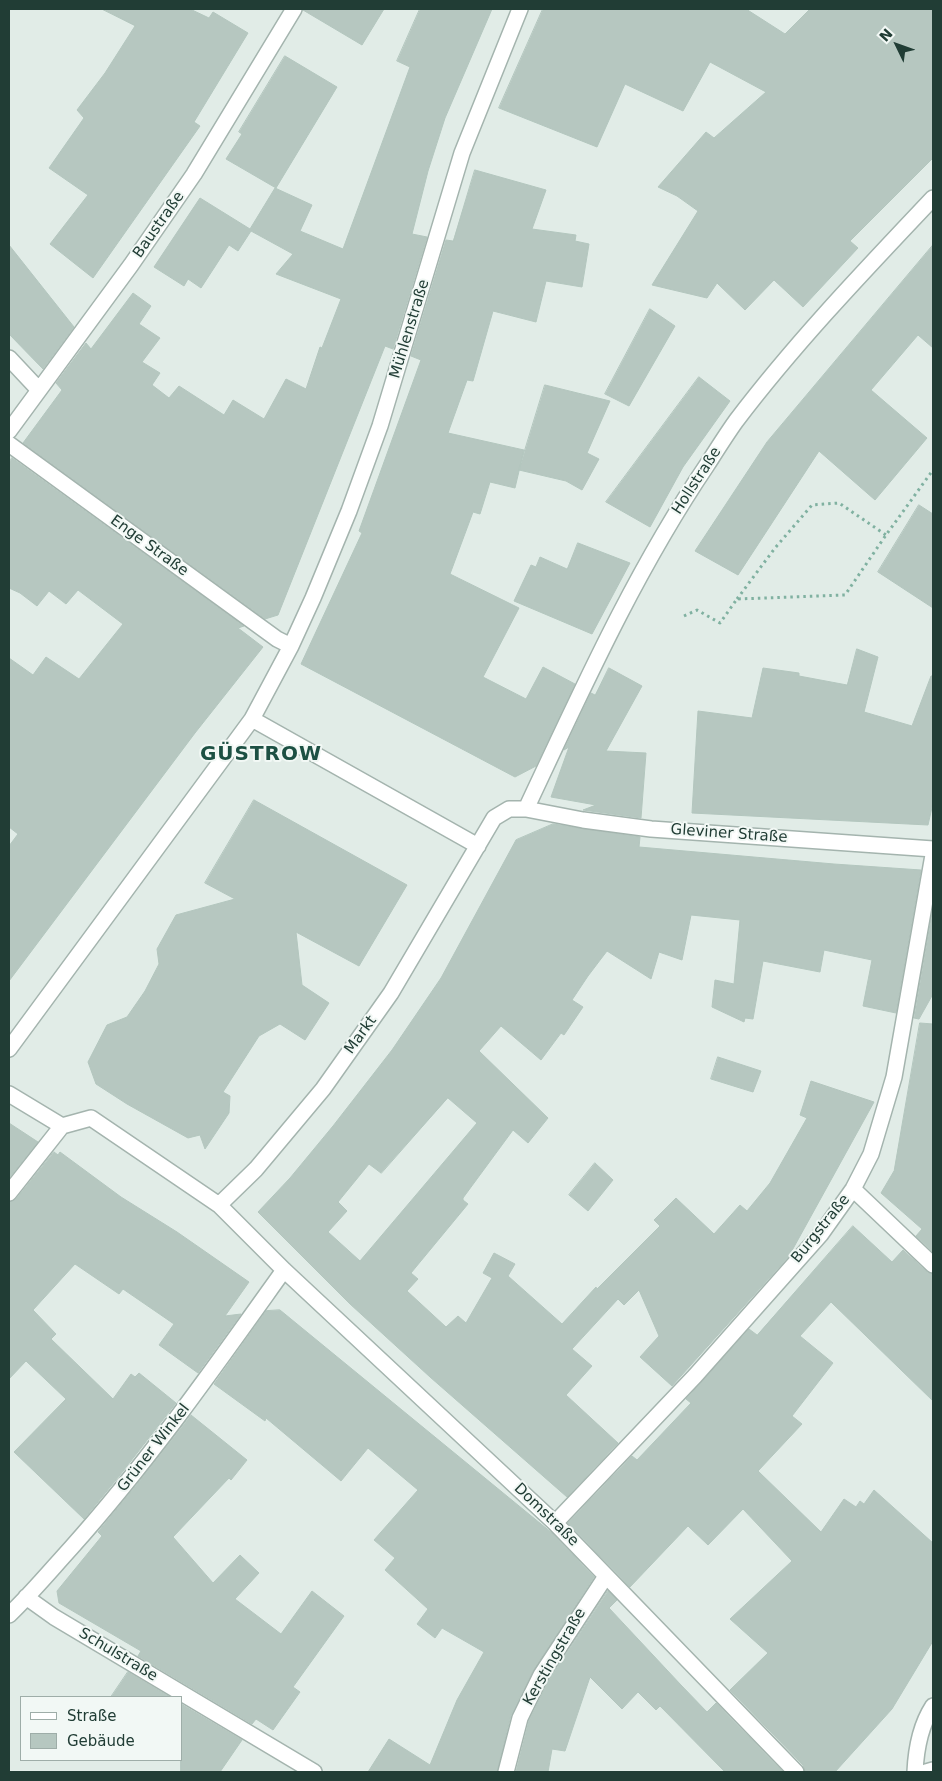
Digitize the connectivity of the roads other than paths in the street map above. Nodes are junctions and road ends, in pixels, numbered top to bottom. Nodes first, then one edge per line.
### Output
1 (294, 9) edge
2 (520, 9) edge
3 (933, 198) edge
4 (9, 358) edge
5 (39, 390) junction
6 (9, 431) edge
7 (9, 444) edge
8 (291, 646) junction
9 (252, 719) junction
10 (526, 809) junction
11 (478, 846) junction
12 (933, 849) edge
13 (933, 855) edge
14 (9, 1049) edge
15 (9, 1094) edge
16 (62, 1126) junction
17 (853, 1189) junction
18 (9, 1193) edge
19 (219, 1205) junction
20 (933, 1265) edge
21 (284, 1270) junction
22 (555, 1523) junction
23 (606, 1576) junction
24 (26, 1597) junction
25 (9, 1613) edge
26 (933, 1706) edge
27 (933, 1770) edge
28 (314, 1772) edge
29 (506, 1772) edge
30 (796, 1772) edge
31 (915, 1772) edge
32 (926, 1772) edge

1 - 5 street, Baustraße
2 - 8 street, Mühlenstraße
3 - 10 street, Hollstraße
4 - 5 street
5 - 6 street, Baustraße
7 - 8 street, Enge Straße
8 - 9 street
9 - 11 street
9 - 14 street
10 - 11 street, Markt
10 - 12 street, Gleviner Straße
11 - 19 street, Markt
13 - 17 street, Burgstraße
15 - 16 street
16 - 18 street
16 - 19 street
17 - 20 street
17 - 22 street, Burgstraße
19 - 21 street
21 - 22 street, Domstraße
21 - 24 street, Grüner Winkel
22 - 23 street, Domstraße
23 - 29 street, Kerstingstraße
23 - 30 street, Domstraße
24 - 25 street, Grüner Winkel
24 - 28 street, Schulstraße
26 - 31 street
27 - 32 street

